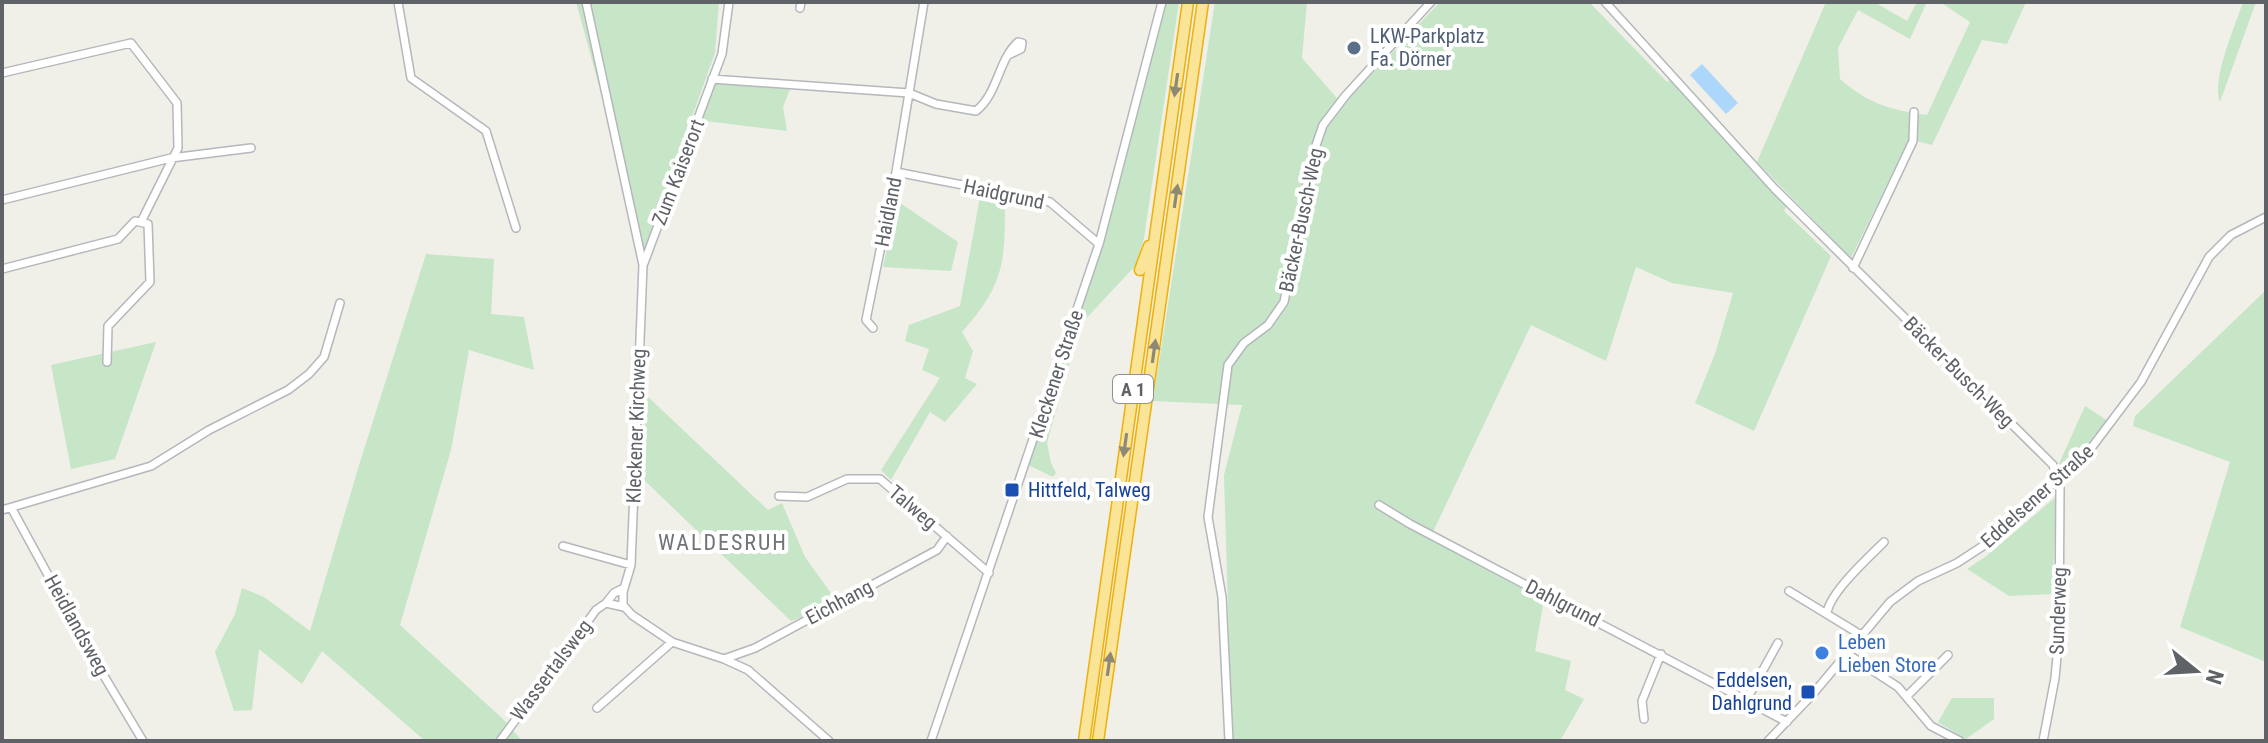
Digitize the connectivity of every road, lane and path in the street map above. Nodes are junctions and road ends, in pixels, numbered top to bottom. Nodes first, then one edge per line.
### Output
1 (398, 2) edge
2 (586, 2) edge
3 (729, 2) edge
4 (924, 2) edge
5 (1162, 2) edge
6 (1188, 2) edge
7 (1203, 2) edge
8 (1211, 2) edge
9 (1431, 2) edge
10 (1605, 2) edge
11 (1198, 38) junction
12 (1008, 55) dead end
13 (2, 73) edge
14 (712, 79) junction
15 (909, 93) junction
16 (1914, 112) dead end
17 (251, 148) dead end
18 (171, 158) junction
19 (896, 172) junction
20 (2, 200) edge
21 (2266, 217) edge
22 (141, 222) junction
23 (516, 228) dead end
24 (1156, 229) junction
25 (1099, 244) junction
26 (643, 265) junction
27 (1853, 268) junction
28 (2, 269) edge
29 (1140, 270) dead end
30 (340, 303) dead end
31 (873, 328) dead end
32 (107, 362) dead end
33 (2059, 479) junction
34 (779, 496) dead end
35 (1379, 505) dead end
36 (12, 509) junction
37 (2, 510) edge
38 (1106, 514) dead end
39 (947, 536) junction
40 (1884, 542) dead end
41 (563, 546) dead end
42 (1110, 549) junction
43 (631, 565) junction
44 (989, 573) junction
45 (624, 588) junction
46 (1789, 591) dead end
47 (606, 603) junction
48 (624, 607) junction
49 (1827, 614) junction
50 (1861, 635) junction
51 (672, 642) junction
52 (1778, 643) dead end
53 (1846, 653) junction
54 (1661, 654) junction
55 (1948, 655) dead end
56 (724, 659) junction
57 (1907, 696) junction
58 (1747, 699) junction
59 (597, 708) dead end
60 (1644, 719) dead end
61 (1787, 722) junction
62 (143, 741) edge
63 (500, 741) edge
64 (829, 741) edge
65 (931, 741) edge
66 (1084, 741) edge
67 (1098, 741) edge
68 (1229, 741) edge
69 (1768, 741) edge
70 (1960, 741) edge
71 (2043, 741) edge

1 - 23 street
2 - 26 street, Kleckener Kirchweg
3 - 14 street, Zum Kaiserort
4 - 15 street, Haidland
5 - 25 street, Kleckener Straße
6 -> 24 highway, A 1
7 - 11 highway, A 1
8 - 11 highway
9 - 68 street, Bäcker-Busch-Weg
10 - 27 street, Bäcker-Busch-Weg
67 -> 11 highway, A 1
12 - 15 street
13 - 18 street
14 - 15 street
14 - 26 street, Zum Kaiserort
15 - 19 street, Haidland
16 - 27 street
17 - 18 street
18 - 20 street
18 - 22 street
19 - 25 street, Haidgrund
19 - 31 street, Haidland
21 - 33 street, Eddelsener Straße
22 - 28 street
22 - 32 street
24 - 29 highway
24 -> 42 highway, A 1
25 - 44 street, Kleckener Straße
26 - 43 street, Kleckener Kirchweg
27 - 33 street, Bäcker-Busch-Weg
30 - 36 street
33 - 50 street, Eddelsener Straße
33 - 71 street, Sunderweg
34 - 39 street, Talweg
35 - 54 street, Dahlgrund
36 - 37 street
36 - 62 street, Heidlandsweg
38 - 42 highway
39 - 44 street, Talweg
39 - 56 street, Eichhang
40 - 49 street
41 - 43 street
42 - 66 highway, A 1
43 - 45 street, Kleckener Kirchweg
44 - 65 street, Kleckener Straße
45 - 47 street, Wassertalsweg
45 - 48 street, Kleckener Kirchweg
46 - 49 street
47 - 48 street, Wassertalsweg
47 - 63 street, Wassertalsweg
48 - 51 street
49 - 50 street
50 - 53 street, Eddelsener Straße
51 - 56 street
51 - 59 street
52 - 58 street
53 - 57 street
53 - 61 street, Eddelsener Straße
54 - 58 street, Dahlgrund
54 - 60 street
55 - 57 street
56 - 64 street
57 - 70 street
58 - 61 street, Dahlgrund
61 - 69 street, Eddelsener Straße

